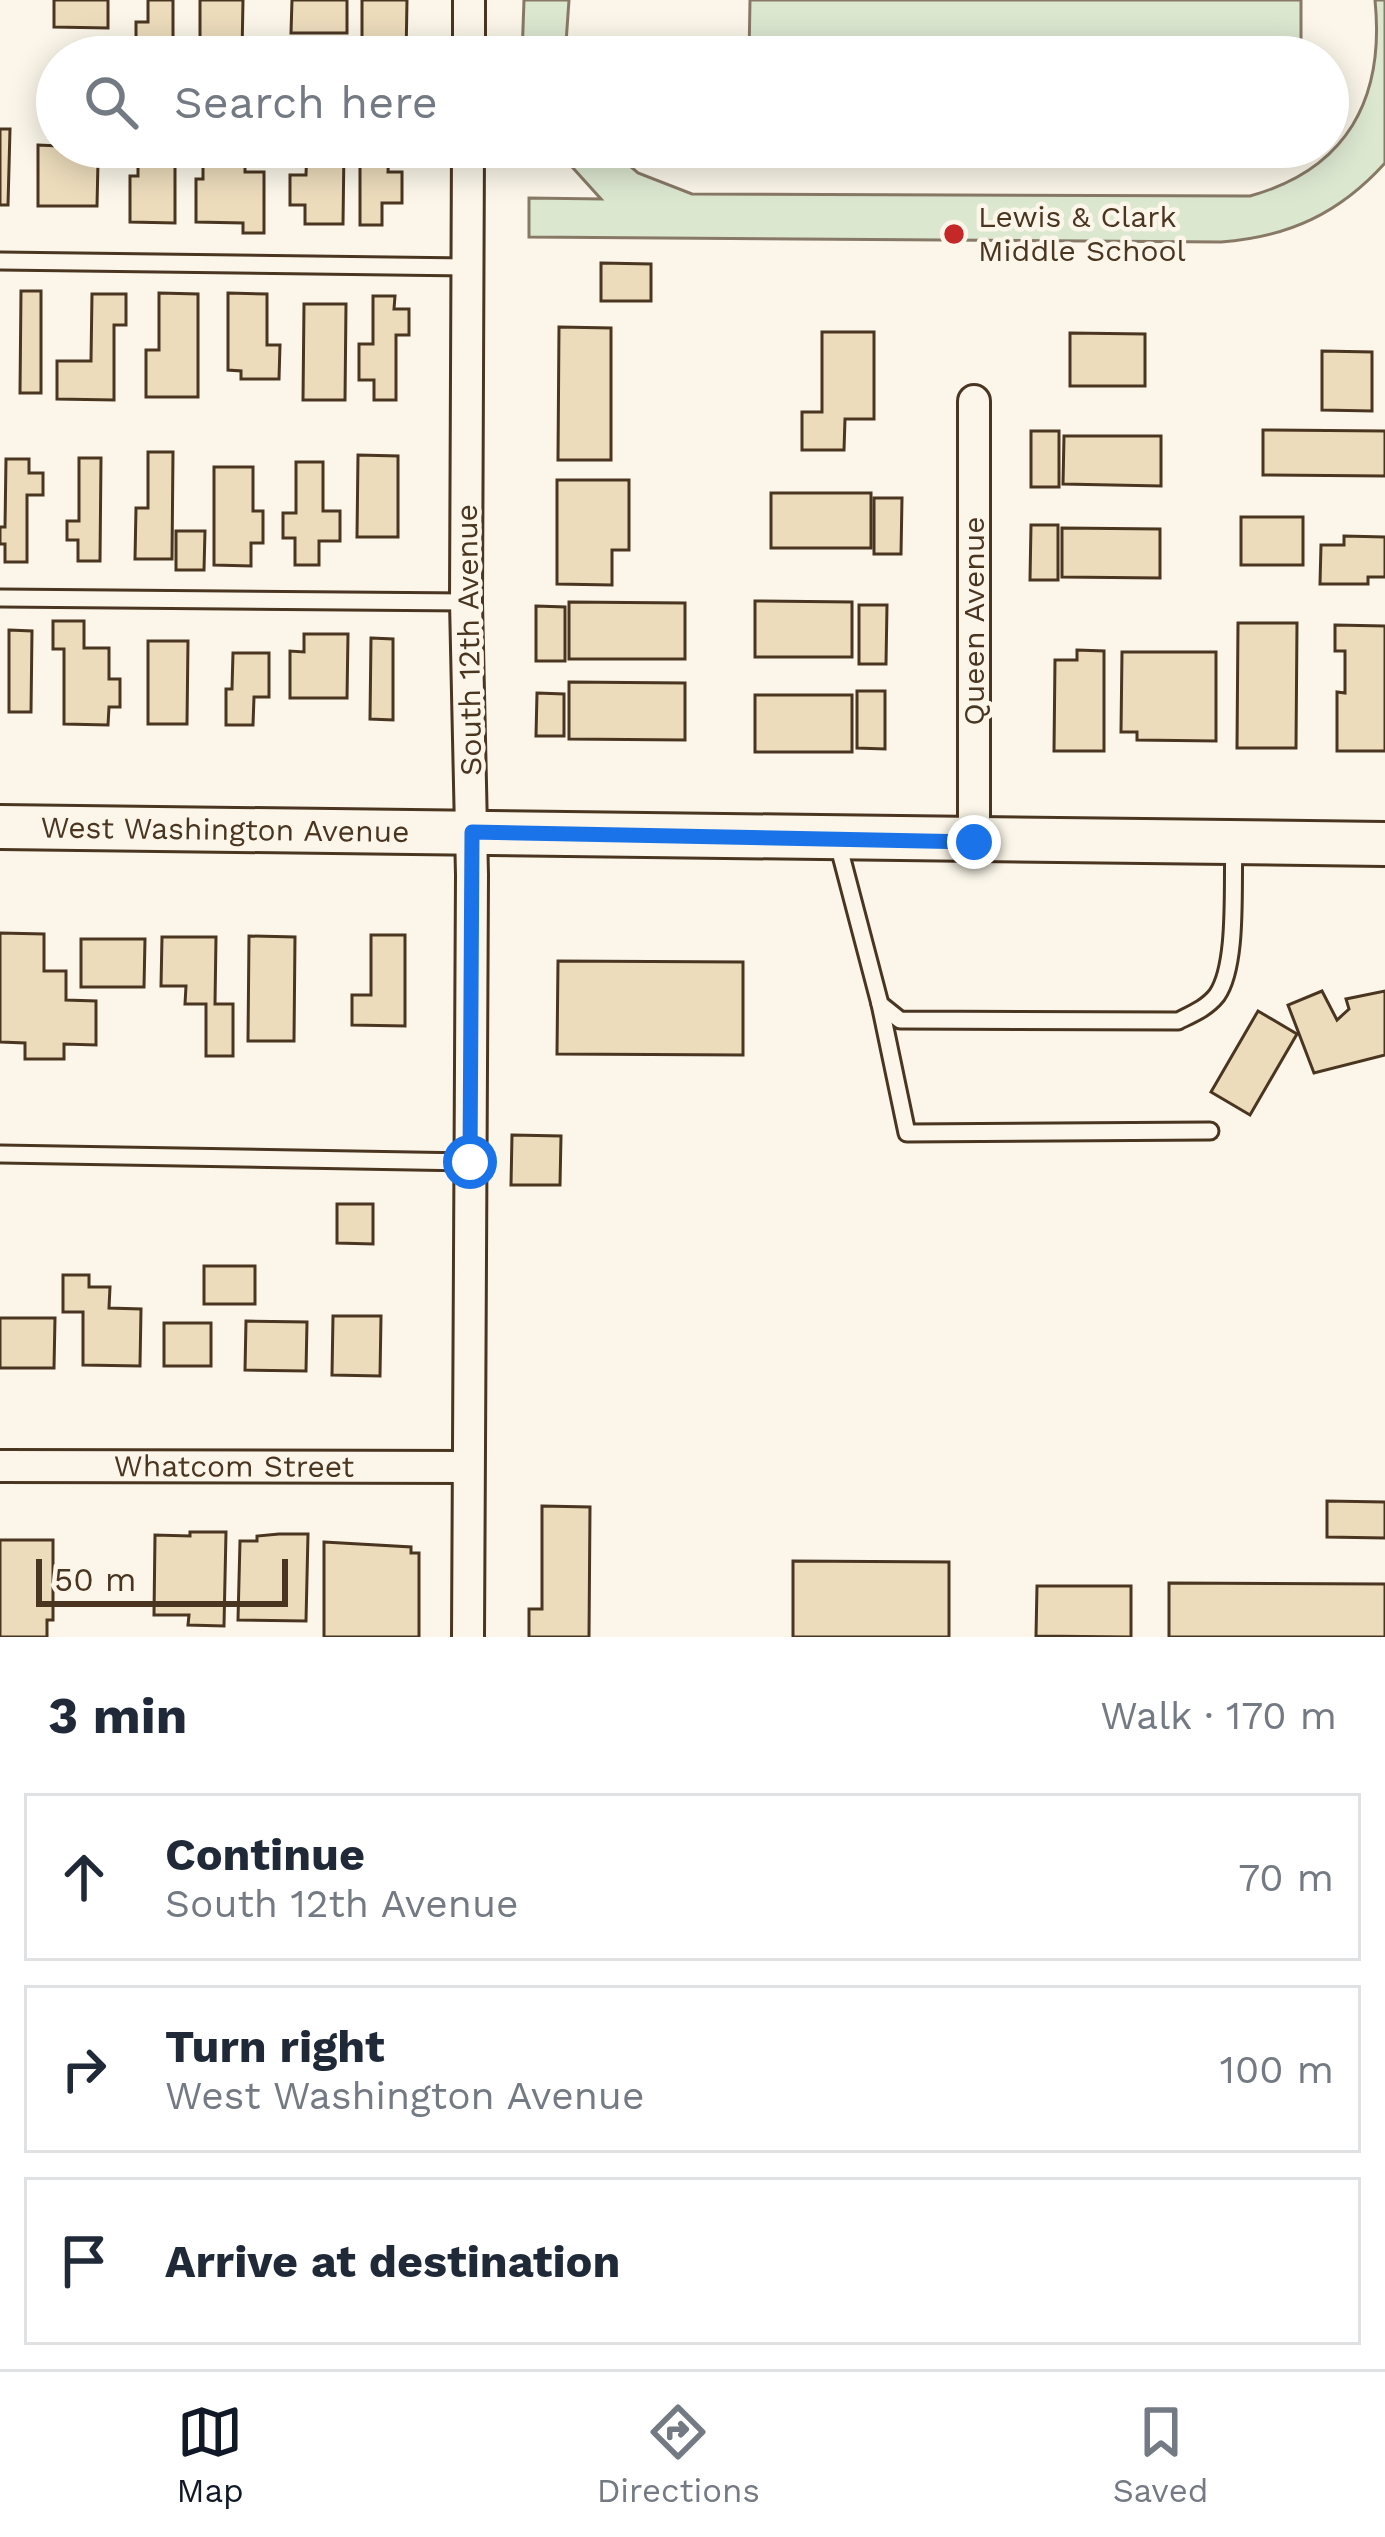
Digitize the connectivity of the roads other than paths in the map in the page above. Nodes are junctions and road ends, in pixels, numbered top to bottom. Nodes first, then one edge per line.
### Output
1 (469, 0) edge
2 (469, 36) edge
3 (468, 168) edge
4 (0, 261) edge
5 (468, 267) junction
6 (974, 401) dead end
7 (0, 598) edge
8 (466, 602) junction
9 (0, 827) edge
10 (472, 832) junction
11 (837, 839) junction
12 (974, 842) junction
13 (1234, 843) junction
14 (1385, 844) edge
15 (880, 1004) junction
16 (1210, 1131) dead end
17 (0, 1154) edge
18 (470, 1162) junction
19 (0, 1466) edge
20 (468, 1467) junction
21 (467, 1637) edge

1 - 2 street
3 - 5 street, South 12th Avenue
4 - 5 lane
5 - 8 street, South 12th Avenue
6 - 12 street, Queen Avenue
7 - 8 lane
8 - 10 street, South 12th Avenue
9 - 10 main road, West Washington Avenue
10 - 11 main road, West Washington Avenue
10 - 18 street, South 12th Avenue
11 - 12 main road, West Washington Avenue
11 - 15 lane
12 - 13 main road, West Washington Avenue
13 - 14 main road, West Washington Avenue
13 - 15 lane
15 - 16 lane
17 - 18 lane
18 - 20 street, South 12th Avenue
19 - 20 street, Whatcom Street
20 - 21 street, South 12th Avenue

